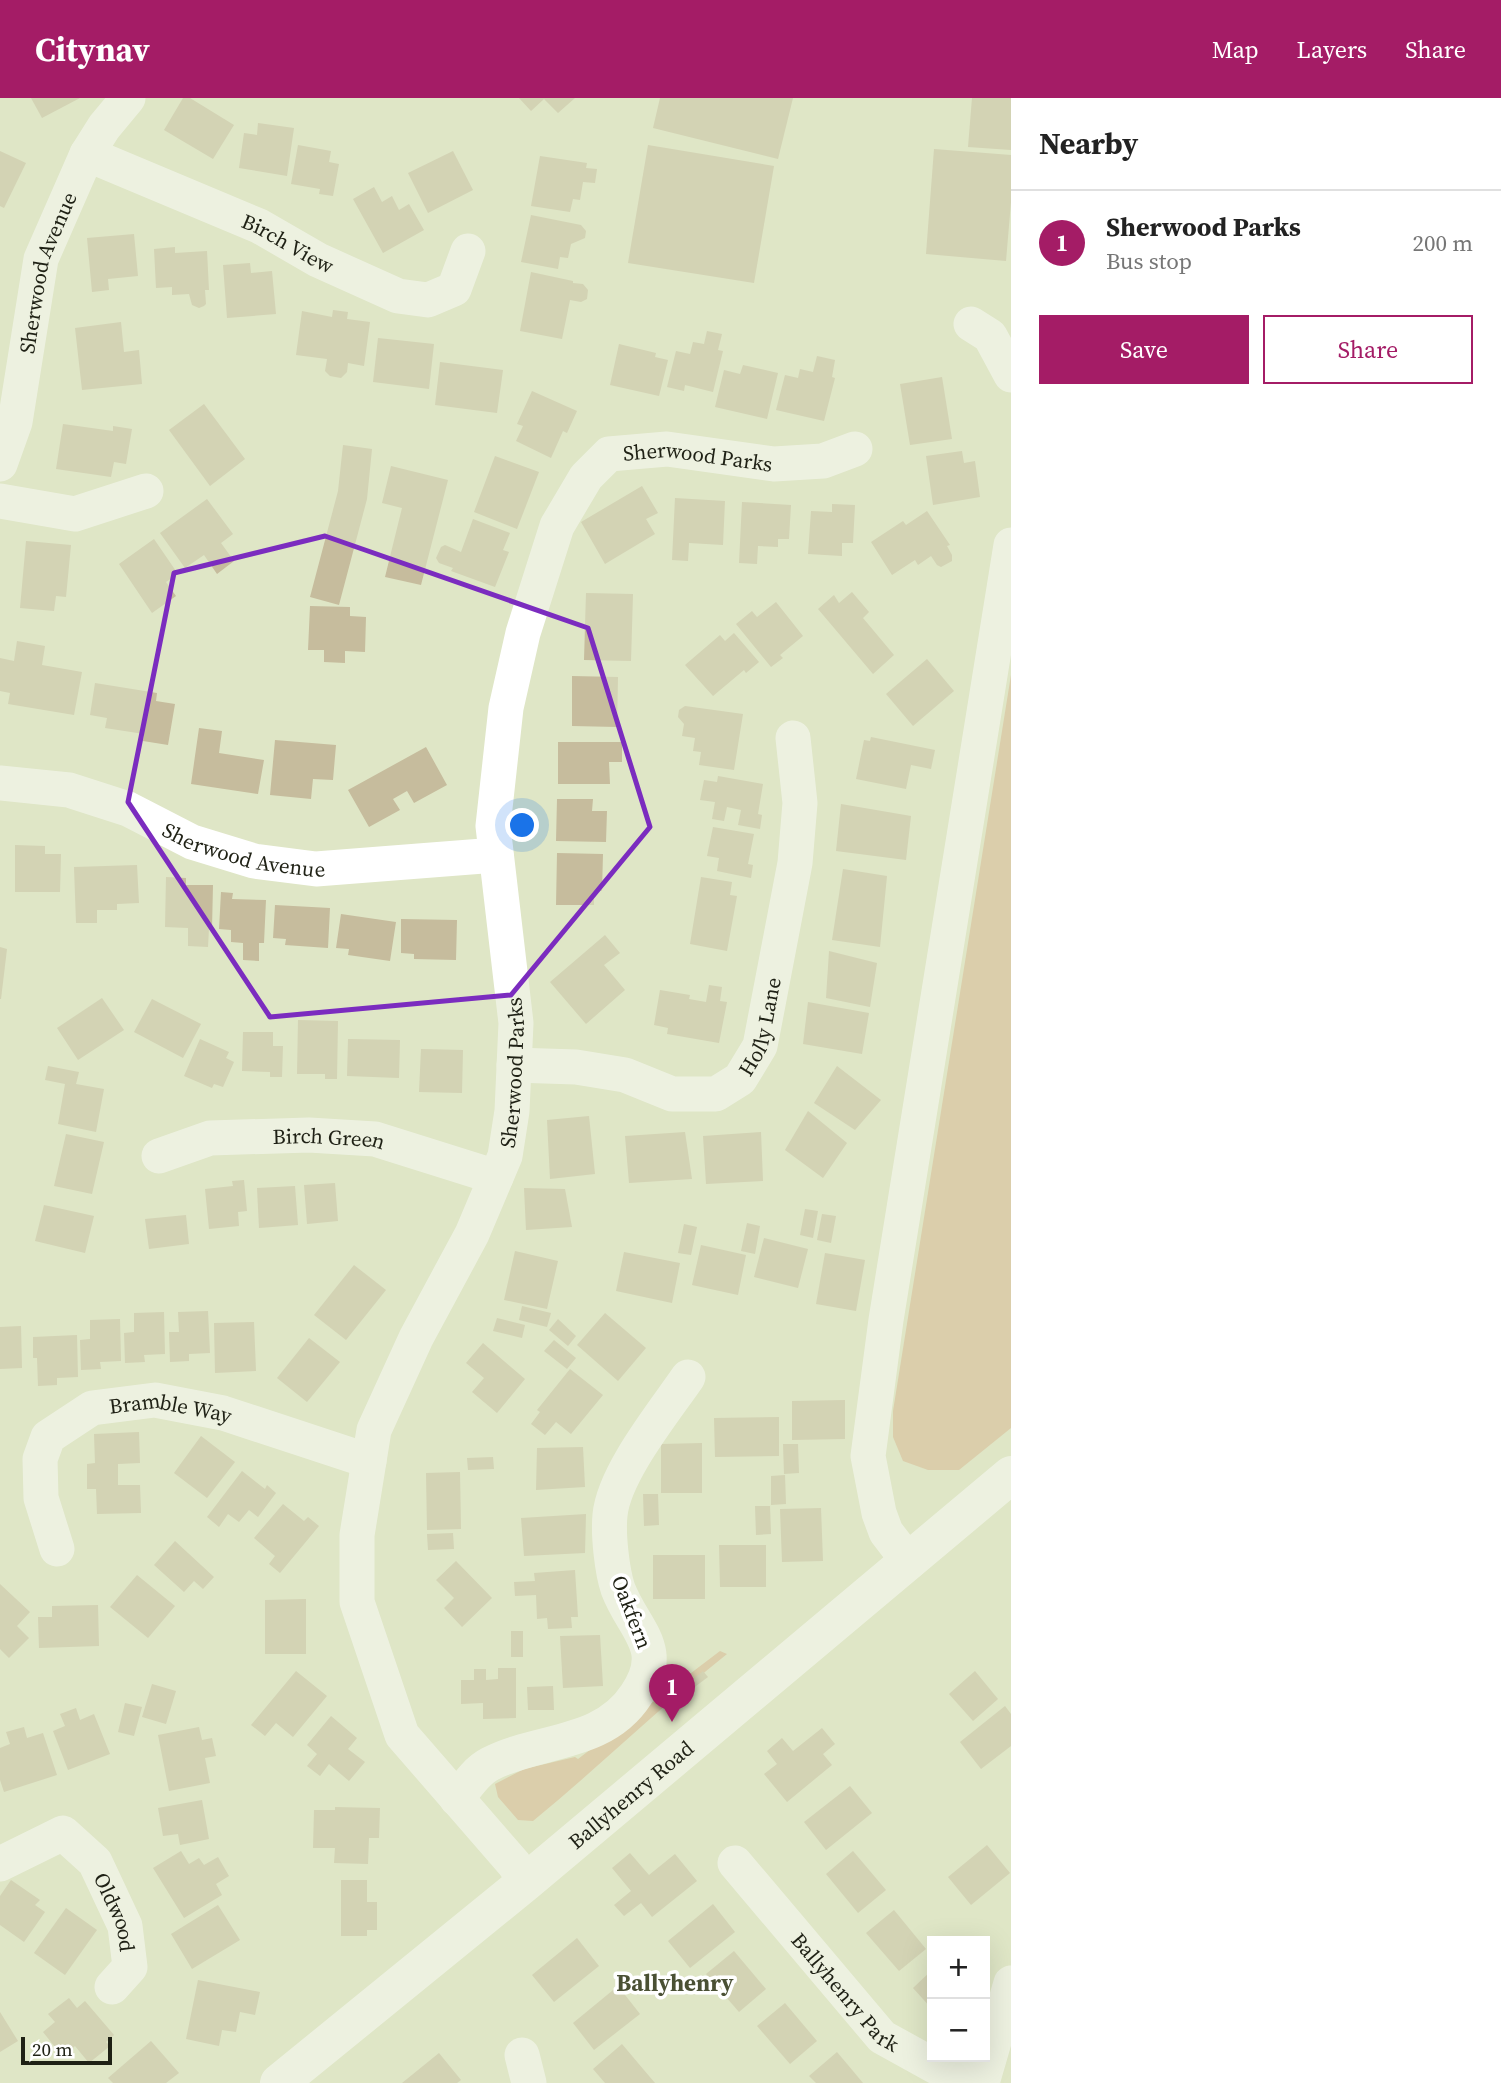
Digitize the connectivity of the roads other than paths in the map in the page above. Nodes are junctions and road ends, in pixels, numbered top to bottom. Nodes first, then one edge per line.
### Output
1 (128, 98) edge
2 (87, 154) junction
3 (468, 251) dead end
4 (971, 324) dead end
5 (1011, 375) edge
6 (855, 449) dead end
7 (0, 464) edge
8 (146, 491) dead end
9 (0, 500) edge
10 (1011, 545) edge
11 (793, 738) dead end
12 (1, 786) edge
13 (496, 855) junction
14 (514, 1065) junction
15 (159, 1156) dead end
16 (496, 1177) junction
17 (688, 1377) dead end
18 (369, 1461) junction
19 (1011, 1475) edge
20 (57, 1549) dead end
21 (909, 1562) junction
22 (457, 1798) junction
23 (735, 1863) dead end
24 (0, 1864) edge
25 (526, 1882) junction
26 (1011, 1983) edge
27 (112, 1987) dead end
28 (982, 2082) edge
29 (279, 2083) edge

1 - 2 street, Sherwood Avenue
2 - 3 street, Birch View
2 - 7 street, Sherwood Avenue
4 - 5 street
6 - 13 street, Sherwood Parks
8 - 9 street
10 - 21 street
11 - 14 street, Holly Lane
12 - 13 street, Sherwood Avenue
13 - 14 street, Sherwood Parks
14 - 16 street, Sherwood Parks
15 - 16 street, Birch Green
16 - 18 street, Sherwood Parks
17 - 22 street, Oakfern
18 - 20 street, Bramble Way
18 - 22 street, Sherwood Parks
19 - 21 main road, Ballyhenry Road
21 - 25 main road, Ballyhenry Road
22 - 25 street, Sherwood Parks
23 - 28 street, Ballyhenry Park
24 - 27 street, Oldwood
25 - 29 main road, Ballyhenry Road
26 - 28 street

